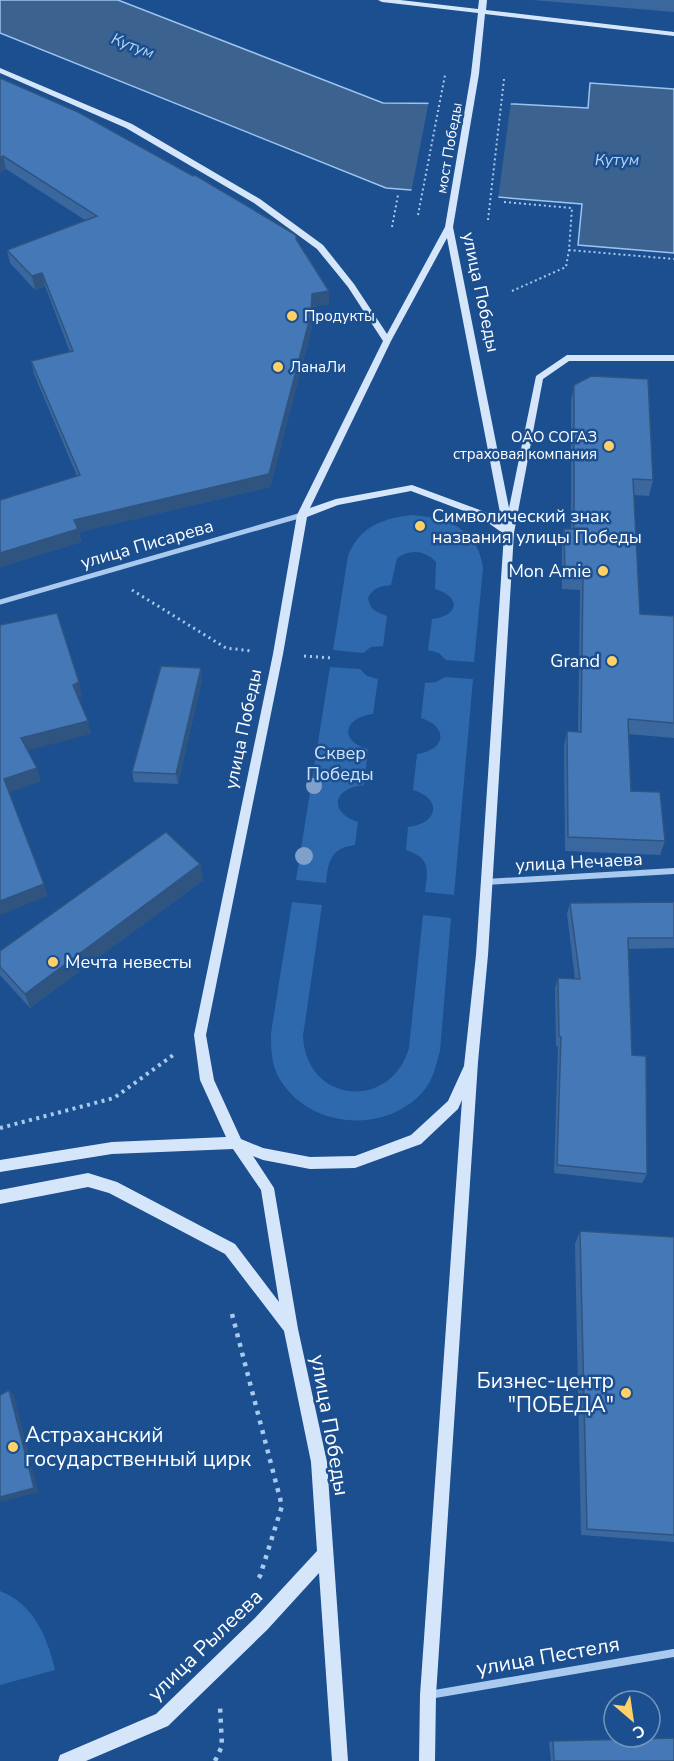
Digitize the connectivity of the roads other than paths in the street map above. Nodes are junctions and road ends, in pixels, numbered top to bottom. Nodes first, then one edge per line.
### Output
1 (382, 0) edge
2 (483, 0) edge
3 (480, 13) junction
4 (674, 34) edge
5 (0, 70) edge
6 (450, 227) junction
7 (387, 341) junction
8 (674, 358) edge
9 (302, 515) junction
10 (509, 533) junction
11 (0, 602) edge
12 (674, 871) edge
13 (485, 882) junction
14 (471, 1062) junction
15 (236, 1143) junction
16 (0, 1166) edge
17 (0, 1197) edge
18 (291, 1329) junction
19 (327, 1553) junction
20 (674, 1653) edge
21 (428, 1695) junction
22 (66, 1761) edge
23 (340, 1761) edge
24 (427, 1761) edge

1 - 3 main road
2 - 3 main road
3 - 4 main road
3 - 6 main road, мост Победы
5 - 7 main road
6 - 7 main road, улица Победы
6 - 10 main road, улица Победы
7 - 9 main road, улица Победы
8 - 10 main road
9 - 10 main road
9 - 11 street, улица Писарева
9 - 15 main road, улица Победы
10 - 13 main road, улица Победы
12 - 13 street, улица Нечаева
13 - 14 main road, улица Победы
14 - 15 main road
14 - 21 main road
15 - 16 main road
15 - 18 main road, улица Победы
17 - 18 main road
18 - 19 main road, улица Победы
19 - 22 main road, улица Рылеева
19 - 23 main road, улица Победы
20 - 21 street, улица Пестеля
21 - 24 main road

